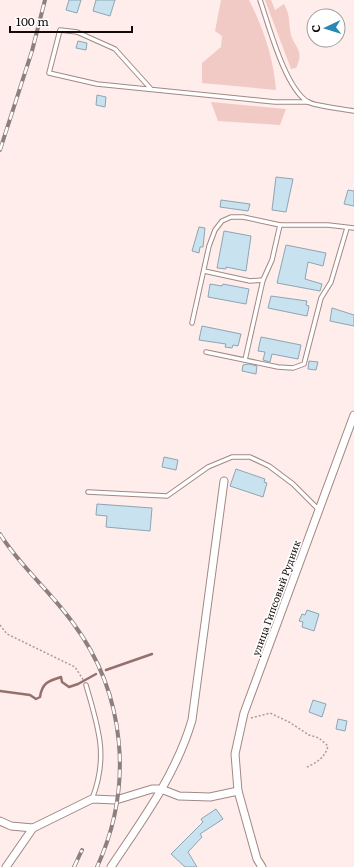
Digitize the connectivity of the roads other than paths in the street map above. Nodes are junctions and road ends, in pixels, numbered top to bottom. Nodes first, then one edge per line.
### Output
1 (260, 0) edge
2 (151, 89) junction
3 (309, 102) junction
4 (354, 111) edge
5 (280, 225) junction
6 (347, 228) junction
7 (354, 228) edge
8 (204, 272) junction
9 (263, 280) junction
10 (192, 323) dead end
11 (206, 352) dead end
12 (245, 360) junction
13 (354, 416) edge
14 (224, 481) dead end
15 (88, 492) dead end
16 (318, 509) junction
17 (86, 685) road end
18 (161, 789) junction
19 (238, 791) junction
20 (92, 799) junction
21 (0, 821) edge
22 (33, 828) junction
23 (6, 867) edge
24 (111, 867) edge
25 (262, 867) edge

1 - 3 lane
2 - 2 lane
2 - 3 lane
3 - 4 lane
5 - 6 lane
5 - 8 lane
5 - 9 lane
6 - 7 lane
6 - 12 lane
8 - 9 lane
8 - 10 lane
9 - 12 lane
11 - 12 lane
13 - 16 street, улица Гипсовый Рудник
14 - 18 street
15 - 16 lane
16 - 19 street, улица Гипсовый Рудник
17 - 20 lane
18 - 19 street
18 - 20 street
18 - 24 street
19 - 25 street, улица Гипсовый Рудник
20 - 22 street
21 - 22 street
22 - 23 street

